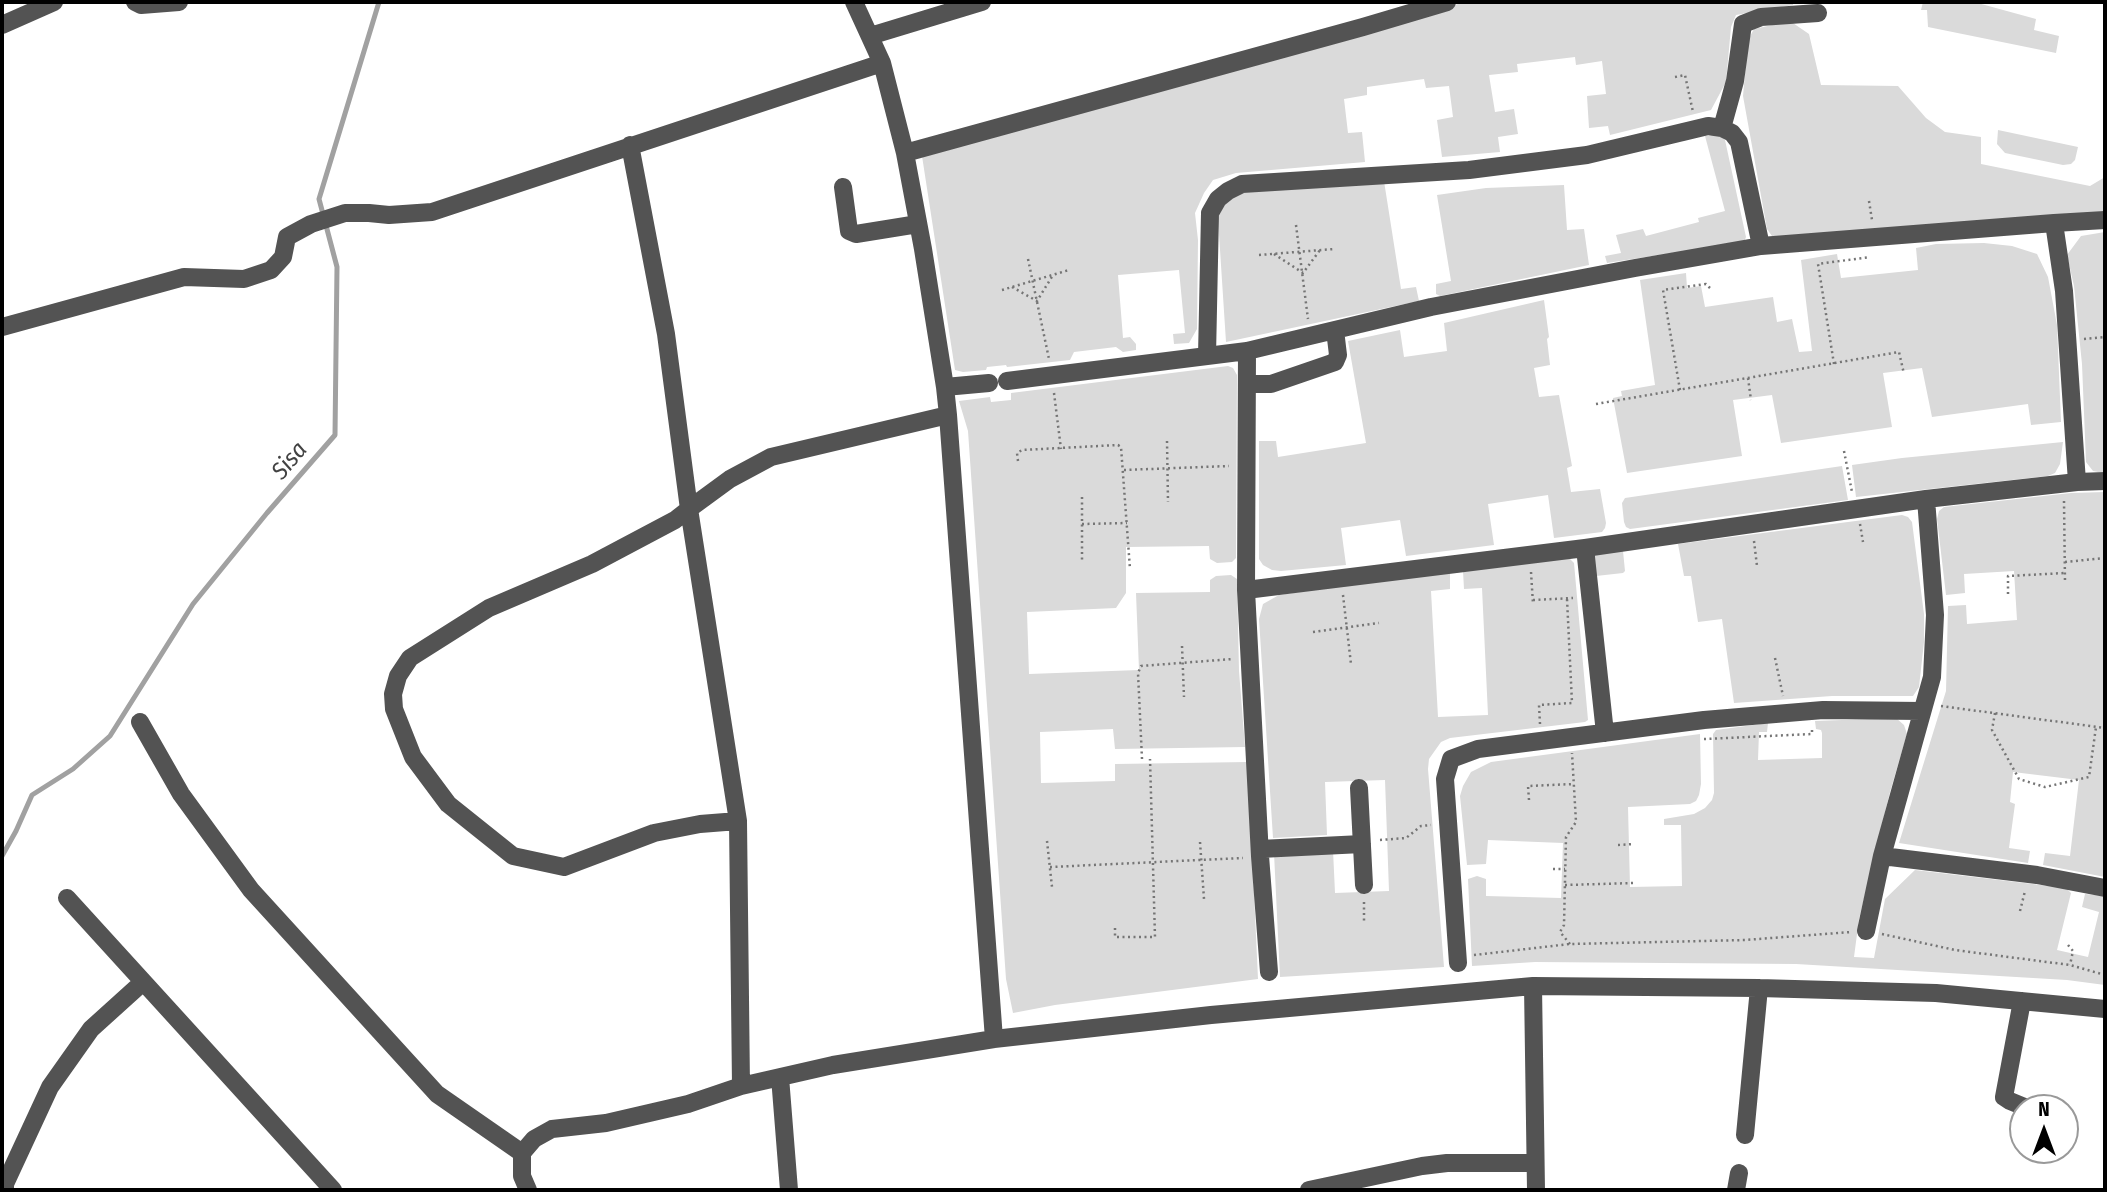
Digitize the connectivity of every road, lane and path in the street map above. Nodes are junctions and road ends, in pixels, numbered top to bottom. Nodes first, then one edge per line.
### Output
1 (54, 2) edge
2 (135, 2) edge
3 (179, 2) edge
4 (854, 2) edge
5 (982, 2) edge
6 (1447, 2) edge
7 (1818, 13) dead end
8 (2, 25) edge
9 (870, 36) junction
10 (882, 63) junction
11 (1675, 77) dead end
12 (1722, 128) junction
13 (1696, 129) junction
14 (630, 145) junction
15 (905, 153) junction
16 (842, 187) dead end
17 (2105, 220) edge
18 (2054, 223) junction
19 (918, 224) junction
20 (1296, 225) dead end
21 (1761, 246) junction
22 (1334, 249) dead end
23 (1320, 250) junction
24 (1300, 252) junction
25 (1274, 254) junction
26 (1259, 255) dead end
27 (1870, 257) dead end
28 (1028, 259) dead end
29 (1069, 270) dead end
30 (1303, 273) junction
31 (1053, 275) junction
32 (1033, 281) junction
33 (1012, 287) junction
34 (1710, 288) dead end
35 (1002, 290) dead end
36 (1037, 301) junction
37 (2, 327) edge
38 (1335, 330) junction
39 (1310, 336) junction
40 (1247, 351) junction
41 (1207, 356) junction
42 (1834, 364) junction
43 (1904, 374) dead end
44 (1052, 375) junction
45 (1748, 378) junction
46 (1247, 384) junction
47 (944, 387) junction
48 (1680, 390) junction
49 (1751, 400) dead end
50 (1595, 404) dead end
51 (948, 415) junction
52 (1167, 441) dead end
53 (1061, 449) junction
54 (1844, 451) dead end
55 (1018, 461) dead end
56 (1247, 465) junction
57 (1167, 468) junction
58 (1123, 470) junction
59 (2105, 481) edge
60 (2070, 483) junction
61 (1082, 497) dead end
62 (1926, 499) junction
63 (1168, 502) dead end
64 (689, 509) junction
65 (1855, 509) junction
66 (1127, 523) junction
67 (1082, 524) junction
68 (1751, 524) junction
69 (1586, 548) junction
70 (1529, 555) junction
71 (2105, 558) edge
72 (1082, 561) dead end
73 (2065, 562) junction
74 (1757, 566) dead end
75 (1130, 569) dead end
76 (2065, 573) junction
77 (1341, 578) junction
78 (2065, 582) dead end
79 (1246, 590) junction
80 (2008, 594) dead end
81 (1591, 597) junction
82 (1567, 599) junction
83 (1379, 622) dead end
84 (1347, 627) junction
85 (1313, 632) dead end
86 (1182, 646) dead end
87 (1250, 658) junction
88 (1775, 658) dead end
89 (1183, 663) junction
90 (1351, 664) dead end
91 (1184, 697) dead end
92 (1539, 705) dead end
93 (1923, 707) junction
94 (1786, 713) junction
95 (1995, 713) junction
96 (140, 722) dead end
97 (2096, 727) junction
98 (2105, 728) edge
99 (1605, 733) junction
100 (1812, 734) dead end
101 (1571, 737) junction
102 (1704, 739) dead end
103 (1142, 759) dead end
104 (1150, 759) dead end
105 (1574, 784) junction
106 (1359, 788) dead end
107 (1529, 800) dead end
108 (738, 821) junction
109 (1448, 824) junction
110 (1047, 841) dead end
111 (1200, 842) dead end
112 (1362, 843) junction
113 (1634, 844) dead end
114 (1618, 845) dead end
115 (1260, 853) junction
116 (1882, 856) junction
117 (1201, 860) junction
118 (1153, 862) junction
119 (1050, 867) junction
120 (1553, 869) dead end
121 (1565, 869) junction
122 (2029, 874) junction
123 (1635, 883) dead end
124 (1364, 885) joint
125 (1565, 886) junction
126 (1052, 887) dead end
127 (2105, 888) edge
128 (67, 898) dead end
129 (1204, 899) dead end
130 (2020, 911) dead end
131 (1364, 924) dead end
132 (1115, 928) dead end
133 (1866, 931) junction
134 (1570, 944) junction
135 (2068, 945) dead end
136 (1457, 960) joint
137 (2070, 965) junction
138 (1269, 972) dead end
139 (2105, 975) edge
140 (143, 982) junction
141 (1533, 985) junction
142 (1759, 988) junction
143 (2022, 1001) junction
144 (2105, 1009) edge
145 (994, 1040) junction
146 (780, 1077) junction
147 (741, 1086) junction
148 (2009, 1100) edge
149 (1745, 1135) dead end
150 (522, 1153) junction
151 (1535, 1163) junction
152 (5, 1190) edge
153 (333, 1190) edge
154 (528, 1190) edge
155 (789, 1190) edge
156 (1309, 1190) edge
157 (1536, 1190) edge

1 - 8 street
2 - 3 street
4 - 9 street
5 - 9 street
6 - 15 street
7 - 12 street
9 - 10 street
10 - 14 street
10 - 15 street
11 - 13 path
12 - 13 street
12 - 21 street
13 - 41 street
14 - 37 street
14 - 64 street
15 - 19 street
16 - 19 street
17 - 18 street
18 - 21 street
18 - 60 street
19 - 47 street
20 - 24 path
21 - 38 street
22 - 23 path
23 - 24 path
23 - 30 path
24 - 25 path
24 - 30 path
25 - 26 path
25 - 30 path
27 - 42 path
28 - 32 path
29 - 31 path
30 - 39 path
31 - 32 path
31 - 36 path
32 - 33 path
32 - 36 path
33 - 35 path
33 - 36 path
34 - 48 path
36 - 44 path
38 - 39 street
38 - 46 street
39 - 40 street
40 - 41 street
40 - 46 street
41 - 44 street
42 - 43 path
42 - 45 path
44 - 47 street
44 - 53 path
45 - 48 path
45 - 49 path
46 - 56 street
47 - 51 street
48 - 50 path
51 - 64 street
51 - 145 street
52 - 57 path
53 - 55 path
53 - 58 path
54 - 65 path
56 - 57 path
56 - 79 street
57 - 58 path
57 - 63 path
58 - 66 path
59 - 60 street
60 - 62 street
60 - 73 path
61 - 67 path
62 - 65 street
62 - 93 street
64 - 108 street
64 - 108 street
65 - 68 street
66 - 67 path
66 - 75 path
67 - 72 path
68 - 69 street
68 - 74 path
69 - 70 street
69 - 81 street
70 - 77 street
70 - 82 path
71 - 73 path
73 - 76 path
76 - 78 path
76 - 80 path
77 - 79 street
77 - 84 path
79 - 87 street
81 - 82 path
81 - 99 street
82 - 92 path
83 - 84 path
84 - 85 path
84 - 90 path
86 - 89 path
87 - 89 path
87 - 115 street
88 - 94 path
89 - 91 path
89 - 103 path
93 - 94 street
93 - 95 path
93 - 116 street
94 - 99 street
95 - 97 path
95 - 97 path
96 - 150 street
97 - 98 path
99 - 101 street
100 - 102 path
101 - 105 path
101 - 109 street
104 - 118 path
105 - 107 path
105 - 121 path
106 - 112 street
108 - 147 street
109 - 112 path
109 - 136 street
110 - 119 path
111 - 117 path
112 - 115 street
112 - 124 street
113 - 114 path
115 - 117 path
115 - 138 street
116 - 122 street
116 - 133 street
117 - 118 path
117 - 129 path
118 - 119 path
118 - 132 path
119 - 126 path
120 - 121 path
121 - 125 path
122 - 127 street
122 - 130 path
123 - 125 path
124 - 131 path
125 - 134 path
128 - 140 street
133 - 134 path
133 - 137 path
134 - 136 path
135 - 137 path
137 - 139 path
140 - 152 street
140 - 153 street
141 - 142 street
141 - 145 street
141 - 151 street
142 - 143 street
142 - 149 street
143 - 144 street
143 - 148 street
145 - 146 street
146 - 147 street
146 - 155 street
147 - 150 street
150 - 154 street
151 - 156 street
151 - 157 street

